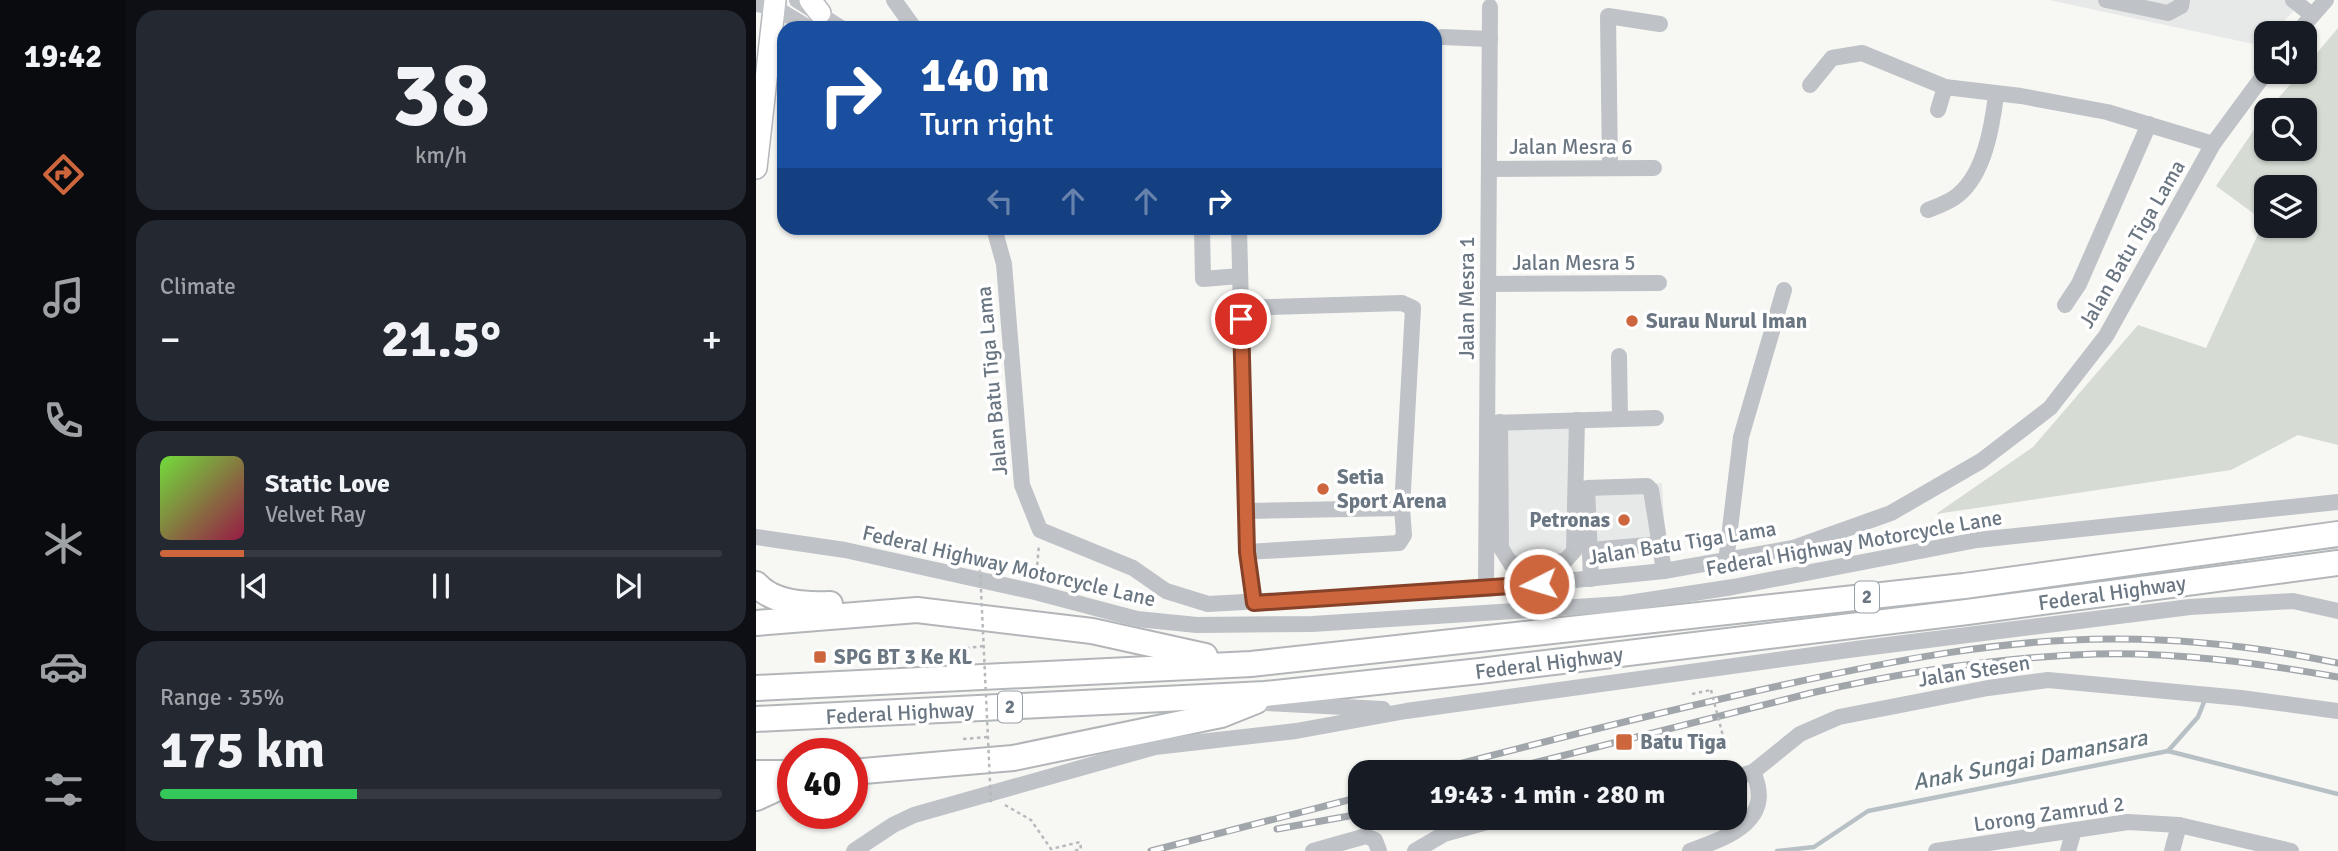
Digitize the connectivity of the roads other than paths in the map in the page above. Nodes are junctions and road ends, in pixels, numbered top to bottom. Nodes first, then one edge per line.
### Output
1 (797, 0) edge
2 (894, 0) edge
3 (2106, 0) edge
4 (2182, 0) edge
5 (2294, 0) edge
6 (2326, 0) edge
7 (769, 3) edge
8 (1490, 7) dead end
9 (813, 14) edge
10 (2312, 15) junction
11 (909, 21) edge
12 (2307, 21) edge
13 (1660, 24) dead end
14 (1442, 37) dead end
15 (1490, 39) junction
16 (2257, 84) edge
17 (1810, 85) dead end
18 (1945, 87) junction
19 (777, 88) edge
20 (1996, 95) junction
21 (1938, 110) dead end
22 (2149, 124) junction
23 (2213, 144) junction
24 (757, 160) edge
25 (1610, 168) junction
26 (1654, 168) dead end
27 (1489, 169) junction
28 (1928, 211) dead end
29 (996, 235) edge
30 (1202, 235) edge
31 (1239, 235) edge
32 (1240, 276) junction
33 (1659, 283) dead end
34 (1488, 284) junction
35 (1784, 290) dead end
36 (2065, 305) dead end
37 (1241, 308) junction
38 (1619, 356) dead end
39 (1656, 418) dead end
40 (1620, 419) junction
41 (1577, 420) junction
42 (1494, 423) junction
43 (2338, 502) edge
44 (1402, 508) junction
45 (1248, 512) junction
46 (2338, 534) edge
47 (756, 537) edge
48 (1660, 544) junction
49 (1590, 550) junction
50 (1247, 552) junction
51 (1726, 562) junction
52 (2338, 563) edge
53 (1664, 571) junction
54 (1591, 579) junction
55 (756, 584) edge
56 (1486, 589) junction
57 (1254, 603) junction
58 (917, 610) junction
59 (2338, 611) edge
60 (1137, 619) junction
61 (756, 623) edge
62 (1092, 631) junction
63 (1251, 664) junction
64 (756, 688) edge
65 (1259, 698) junction
66 (1406, 710) junction
67 (2338, 711) edge
68 (756, 719) edge
69 (868, 771) edge
70 (1753, 772) junction
71 (756, 773) edge
72 (777, 773) edge
73 (1747, 774) edge
74 (777, 788) edge
75 (756, 797) edge
76 (2179, 825) junction
77 (1458, 830) edge
78 (2074, 830) junction
79 (1966, 849) edge
80 (2274, 849) edge
81 (854, 851) edge
82 (1313, 851) edge
83 (1379, 851) edge
84 (1415, 851) edge
85 (1690, 851) edge
86 (1936, 851) edge
87 (2068, 851) edge
88 (2172, 851) edge
89 (2291, 851) edge

1 - 9 street
2 - 11 street
3 - 4 street
5 - 10 street
6 - 10 street
7 - 9 street
7 - 24 main road
8 - 15 street, Jalan Mesra 1
10 - 12 street
13 - 25 street
14 - 15 street
15 - 27 street, Jalan Mesra 1
16 - 23 street, Jalan Batu Tiga Lama
17 - 18 street
18 - 20 street
18 - 21 street
19 - 24 main road
20 - 22 street
20 - 28 street
22 - 23 street
22 - 36 street
23 - 51 street, Jalan Batu Tiga Lama
25 - 26 street, Jalan Mesra 6
25 - 27 street, Jalan Mesra 6
27 - 34 street, Jalan Mesra 1
29 - 57 street, Jalan Batu Tiga Lama
30 - 32 street
31 - 32 street
32 - 37 street
33 - 34 street, Jalan Mesra 5
34 - 42 street, Jalan Mesra 1
35 - 51 street
37 - 44 street
37 - 45 street
38 - 40 street
39 - 40 street
40 - 41 street
41 - 42 street
41 - 42 street
42 - 56 street, Jalan Mesra 1
43 - 60 street, Federal Highway Motorcycle Lane
44 - 45 street
44 - 50 street
45 - 50 street
46 - 63 highway, Federal Highway / 2
47 - 60 street, Federal Highway Motorcycle Lane
48 - 49 street
48 - 49 street
48 - 53 street
49 - 54 street
50 - 57 street
51 - 53 street, Jalan Batu Tiga Lama
52 - 65 highway, Federal Highway / 2
53 - 54 street, Jalan Batu Tiga Lama
54 - 56 street, Jalan Batu Tiga Lama
55 - 58 highway
56 - 57 street, Jalan Batu Tiga Lama
58 - 61 highway
58 - 62 highway
59 - 66 street
60 - 62 street
62 - 63 highway
63 - 64 highway, Federal Highway / 2
65 - 66 street
65 - 68 highway, Federal Highway / 2
65 - 69 highway
66 - 81 street
67 - 70 street, Jalan Stesen
70 - 73 street
70 - 85 street
71 - 72 highway
74 - 75 highway
76 - 78 street, Lorong Zamrud 2
76 - 80 street, Lorong Zamrud 2
76 - 88 street
77 - 84 street
78 - 79 street, Lorong Zamrud 2
78 - 87 street
79 - 86 street, Lorong Zamrud 2
80 - 89 street, Lorong Zamrud 2
82 - 83 street

